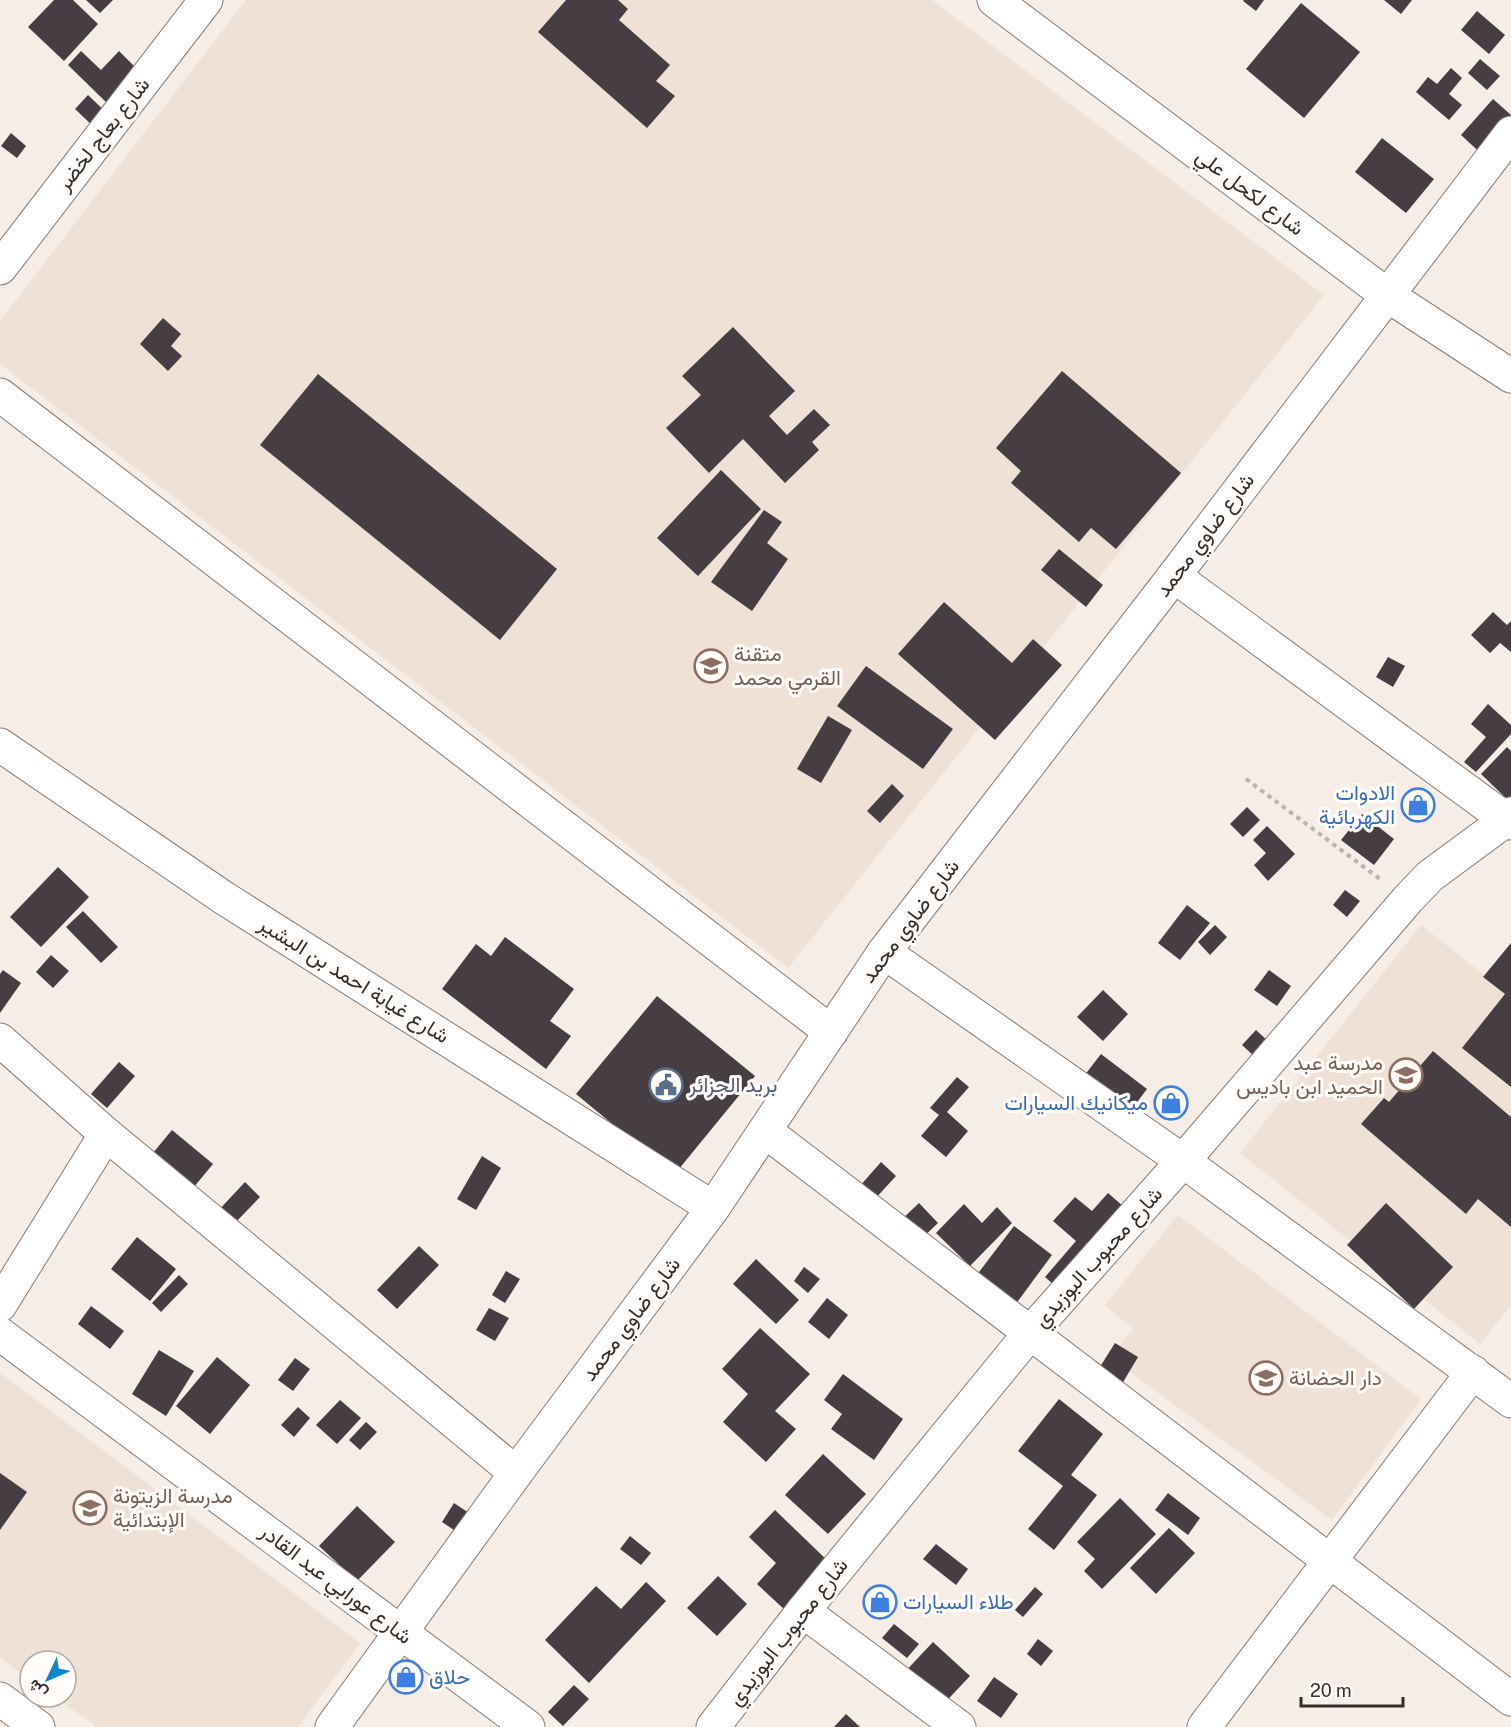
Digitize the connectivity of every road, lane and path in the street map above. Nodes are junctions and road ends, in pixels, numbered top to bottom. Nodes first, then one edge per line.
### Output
1 (206, 0) edge
2 (994, 0) edge
3 (1511, 133) edge
4 (0, 268) edge
5 (1386, 295) junction
6 (1511, 376) edge
7 (0, 395) edge
8 (1174, 576) junction
9 (0, 745) edge
10 (1246, 779) dead end
11 (1509, 819) edge
12 (1408, 899) junction
13 (884, 952) junction
14 (831, 1032) junction
15 (0, 1041) edge
16 (765, 1131) junction
17 (106, 1134) junction
18 (1183, 1161) junction
19 (713, 1208) junction
20 (0, 1305) edge
21 (1030, 1333) junction
22 (0, 1334) edge
23 (1473, 1372) junction
24 (1510, 1400) edge
25 (516, 1473) junction
26 (1330, 1561) junction
27 (803, 1611) junction
28 (400, 1632) junction
29 (1511, 1699) edge
30 (0, 1700) edge
31 (38, 1727) edge
32 (332, 1727) edge
33 (528, 1727) edge
34 (713, 1727) edge
35 (959, 1727) edge
36 (1204, 1727) edge

1 - 4 street, شارع بعاج لخضر
2 - 5 street, شارع لكحل علي
3 - 5 street, شارع ضاوي محمد
5 - 6 street, شارع لكحل علي
5 - 8 street, شارع ضاوي محمد
7 - 14 street
8 - 11 street
8 - 13 street, شارع ضاوي محمد
9 - 19 street, شارع غيابة احمد بن البشير
10 - 12 path
11 - 12 street, شارع محبوب البوزيدي
12 - 18 street, شارع محبوب البوزيدي
13 - 14 street, شارع ضاوي محمد
13 - 18 street
14 - 16 street, شارع ضاوي محمد
15 - 17 street
16 - 19 street, شارع ضاوي محمد
16 - 21 street
17 - 20 street
17 - 25 street
18 - 21 street, شارع محبوب البوزيدي
18 - 23 street
19 - 25 street, شارع ضاوي محمد
21 - 26 street
21 - 27 street, شارع محبوب البوزيدي
22 - 28 street, شارع عورابي عبد القادر
23 - 24 street
23 - 26 street
25 - 28 street, شارع ضاوي محمد
26 - 29 street
26 - 36 street
27 - 34 street, شارع محبوب البوزيدي
27 - 35 street
28 - 32 street, شارع ضاوي محمد
28 - 33 street, شارع عورابي عبد القادر
30 - 31 street

